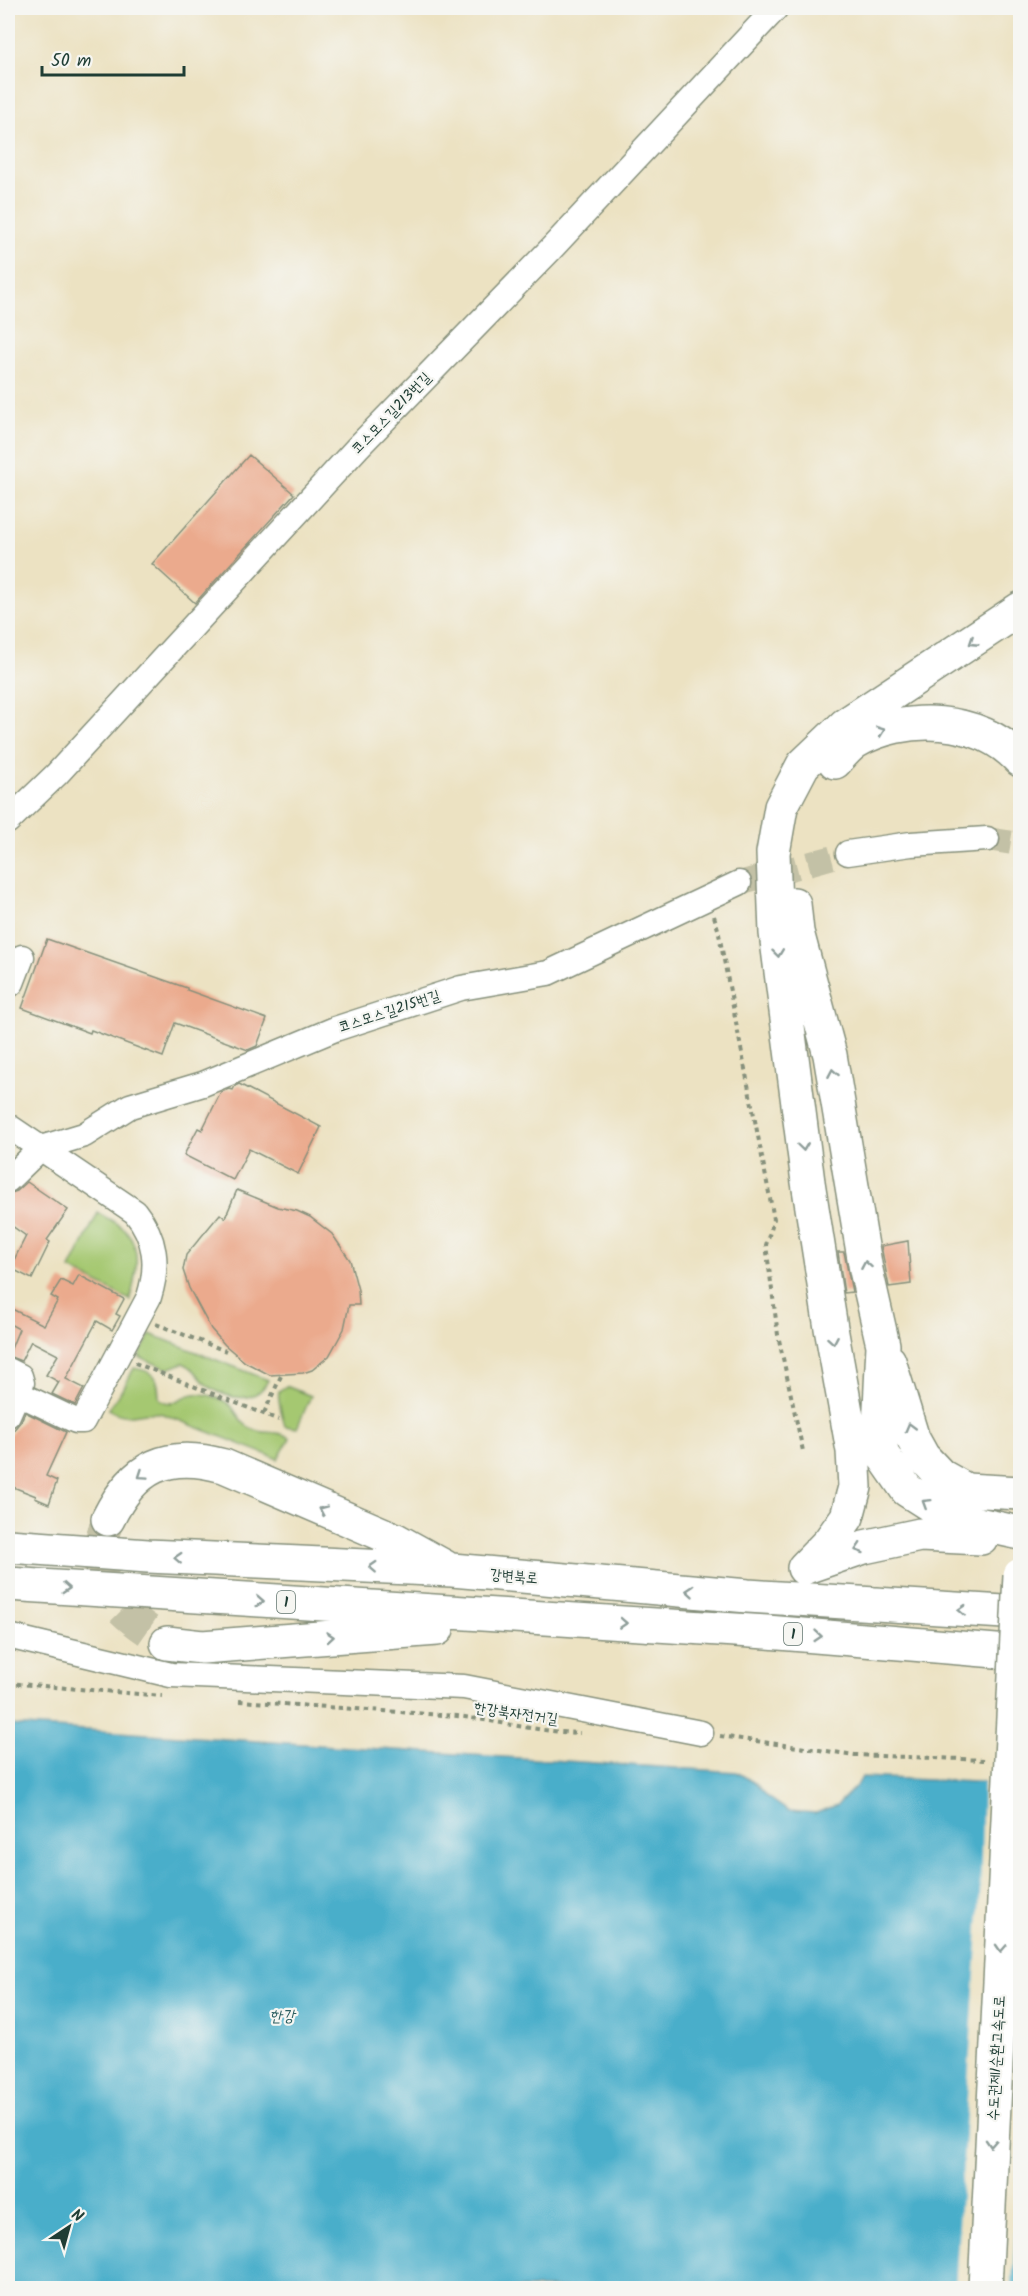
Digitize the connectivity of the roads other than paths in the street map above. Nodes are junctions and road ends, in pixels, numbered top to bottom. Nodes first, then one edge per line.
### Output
1 (776, 8) edge
2 (1020, 609) edge
3 (1020, 760) edge
4 (8, 821) edge
5 (987, 839) tunnel mouth
6 (848, 853) tunnel mouth
7 (739, 883) tunnel mouth
8 (22, 957) dead end
9 (8, 986) edge
10 (8, 1126) edge
11 (41, 1148) junction
12 (8, 1180) edge
13 (883, 1345) junction
14 (8, 1370) edge
15 (12, 1404) edge
16 (1020, 1493) edge
17 (108, 1519) tunnel mouth
18 (1020, 1533) edge
19 (1020, 1540) edge
20 (8, 1546) edge
21 (804, 1568) junction
22 (452, 1570) junction
23 (1020, 1575) edge
24 (8, 1584) edge
25 (748, 1596) junction
26 (1020, 1613) edge
27 (565, 1620) junction
28 (8, 1636) edge
29 (167, 1643) tunnel mouth
30 (1020, 1653) edge
31 (701, 1733) road end
32 (985, 2289) edge

1 - 4 street, 코스모스길213번길
2 -> 21 highway
13 -> 3 highway
5 - 6 street
7 - 11 street, 코스모스길215번길
8 - 9 street
10 - 11 street
11 - 12 street, 코스모스길215번길
11 - 15 street
16 -> 13 highway
18 -> 13 highway
14 - 15 street
22 -> 17 highway
19 -> 21 highway
22 -> 20 highway, 강변북로
21 - 25 highway
25 -> 22 highway, 강변북로
23 -> 32 highway, 수도권제1순환고속도로, bridge
24 -> 27 highway, 1
26 -> 25 highway, 강변북로
29 -> 27 highway
27 -> 30 highway, 1
28 - 31 street

